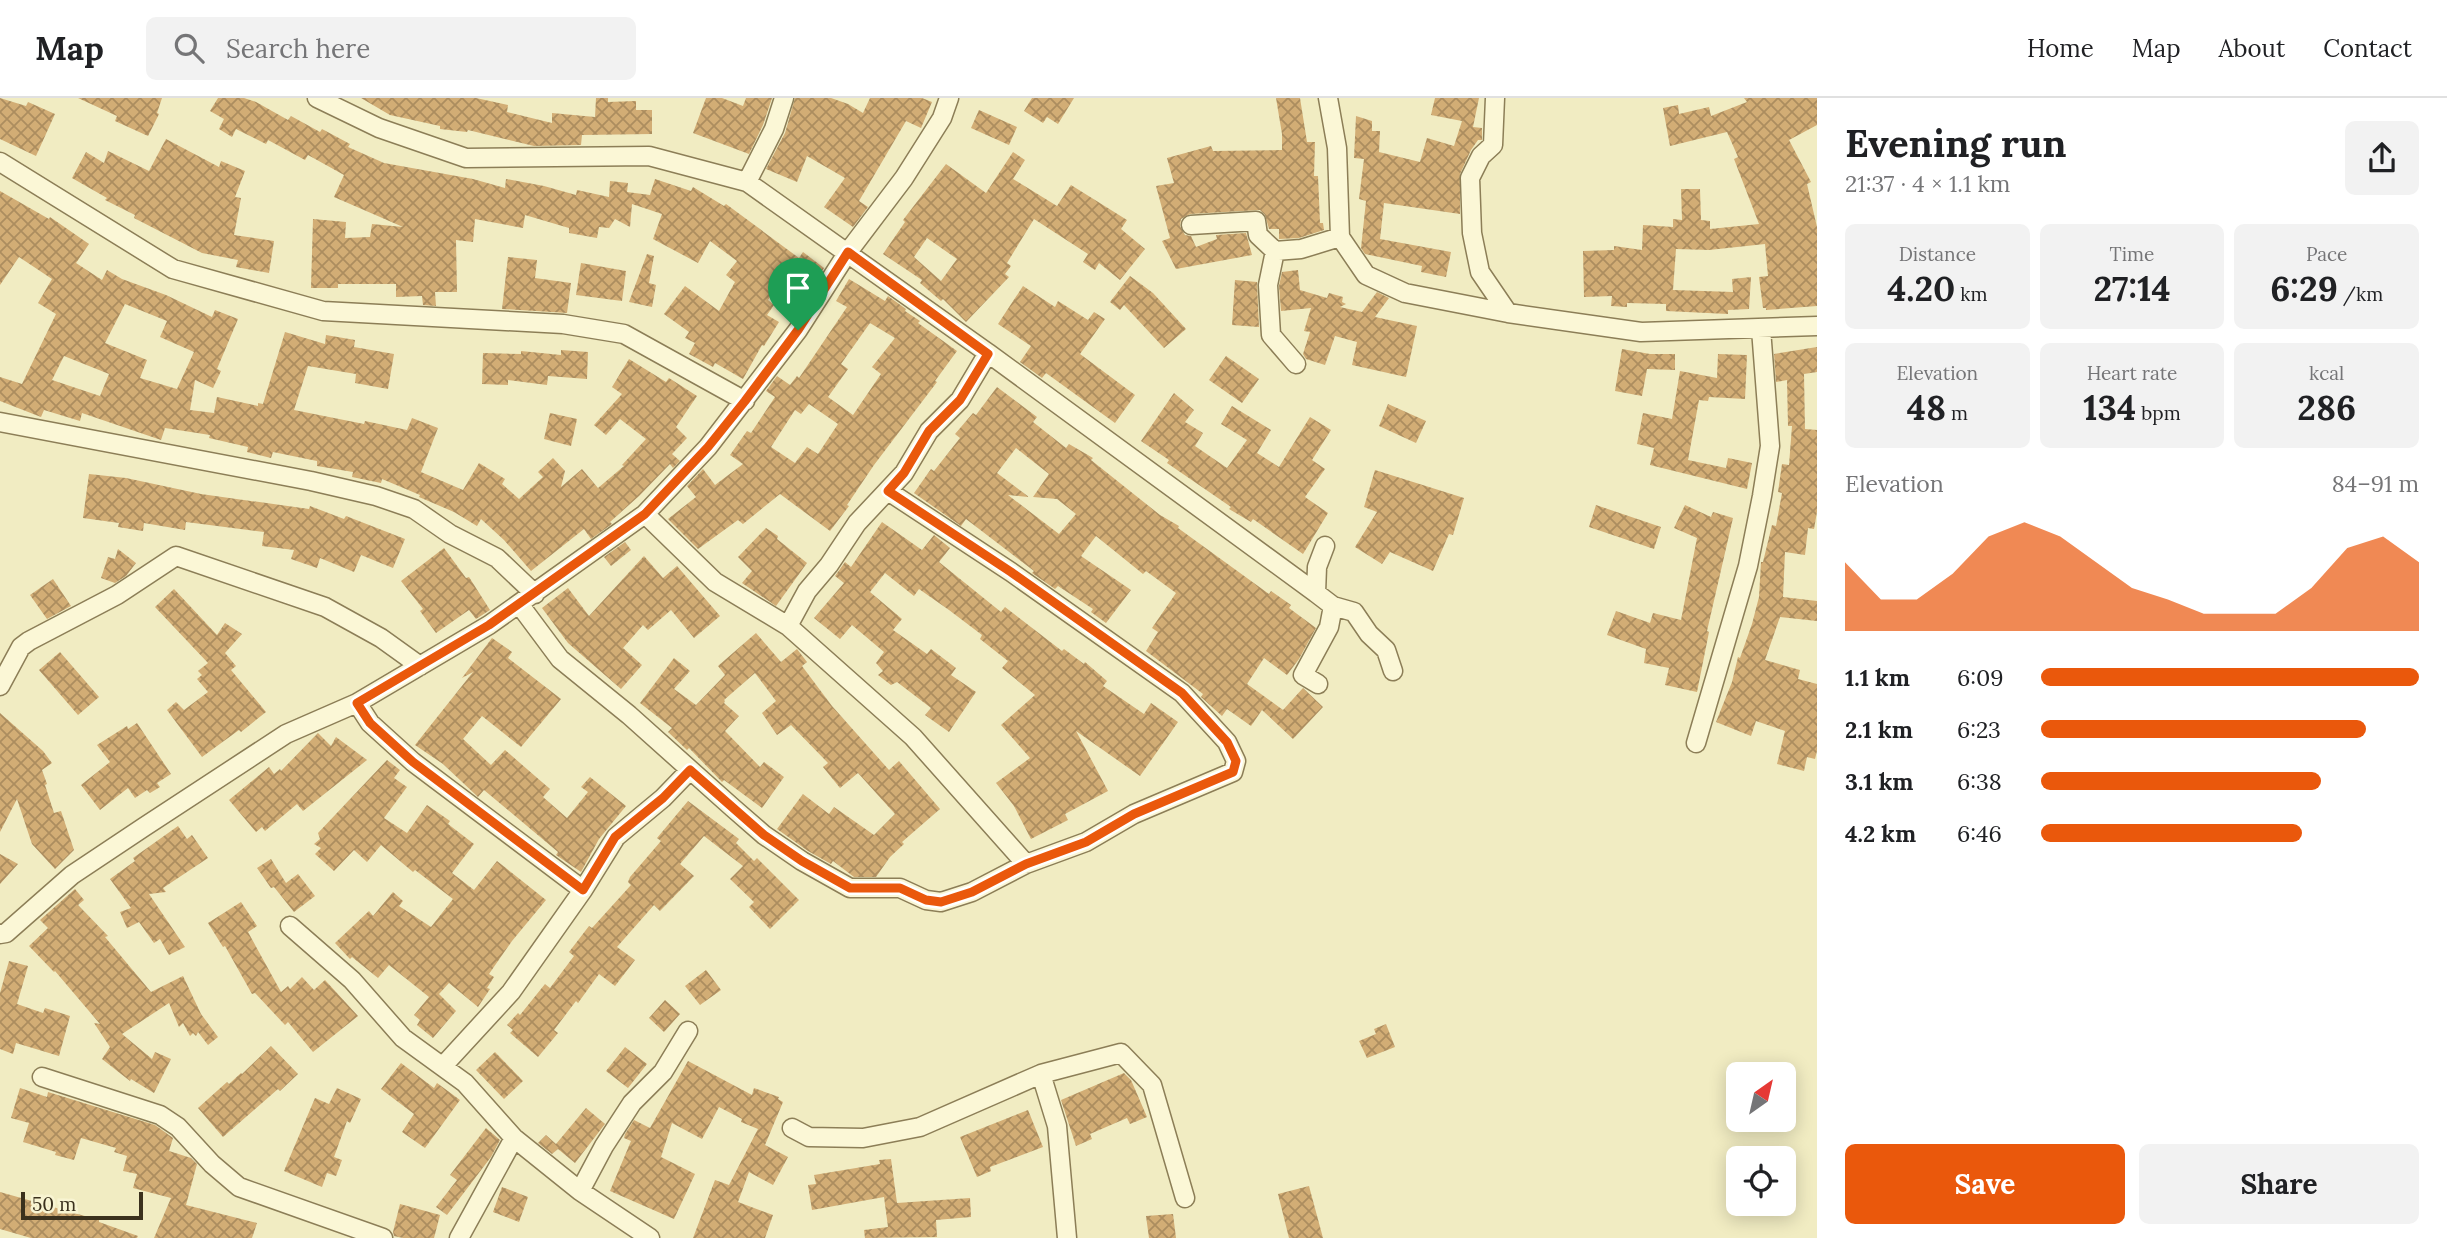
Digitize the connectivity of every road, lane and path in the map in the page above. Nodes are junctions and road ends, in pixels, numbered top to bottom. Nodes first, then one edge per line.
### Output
1 (317, 98) edge
2 (784, 98) edge
3 (949, 98) edge
4 (1328, 98) edge
5 (1495, 98) edge
6 (0, 163) edge
7 (747, 182) junction
8 (1191, 225) dead end
9 (1340, 237) junction
10 (1275, 251) junction
11 (848, 252) junction
12 (1508, 313) junction
13 (1817, 326) edge
14 (1762, 329) junction
15 (988, 354) junction
16 (1296, 364) dead end
17 (745, 401) junction
18 (0, 422) edge
19 (888, 491) junction
20 (645, 514) junction
21 (1325, 546) dead end
22 (1316, 593) junction
23 (535, 594) junction
24 (519, 604) junction
25 (1333, 606) junction
26 (788, 626) junction
27 (420, 666) junction
28 (1394, 671) dead end
29 (1318, 684) dead end
30 (0, 686) edge
31 (357, 703) junction
32 (1696, 743) dead end
33 (690, 770) junction
34 (1026, 864) junction
35 (583, 890) junction
36 (290, 926) dead end
37 (0, 934) edge
38 (688, 1031) dead end
39 (443, 1066) junction
40 (1041, 1074) junction
41 (42, 1077) dead end
42 (792, 1128) dead end
43 (514, 1138) junction
44 (580, 1191) junction
45 (1185, 1198) dead end
46 (383, 1238) edge
47 (459, 1238) edge
48 (650, 1238) edge
49 (1067, 1238) edge

1 - 7 street
2 - 7 street
3 - 11 street
4 - 9 street
5 - 12 street
6 - 17 street
7 - 11 street
8 - 10 street
9 - 10 street
9 - 12 street
10 - 16 street
11 - 15 street
11 - 17 street
12 - 14 street
13 - 14 street
14 - 32 street
15 - 19 street
15 - 22 street
17 - 20 street
18 - 23 street
19 - 26 street
19 - 34 street
20 - 23 street
20 - 26 street
21 - 22 street
22 - 25 street
23 - 24 street
24 - 27 street
24 - 33 street
25 - 28 street
25 - 29 street
26 - 34 street
27 - 30 street
27 - 31 street
31 - 35 street
31 - 37 street
33 - 34 street
33 - 35 street
35 - 39 street
36 - 39 street
38 - 44 street
39 - 43 street
40 - 42 street
40 - 45 street
40 - 49 street
41 - 46 street
43 - 44 street
43 - 47 street
44 - 48 street

